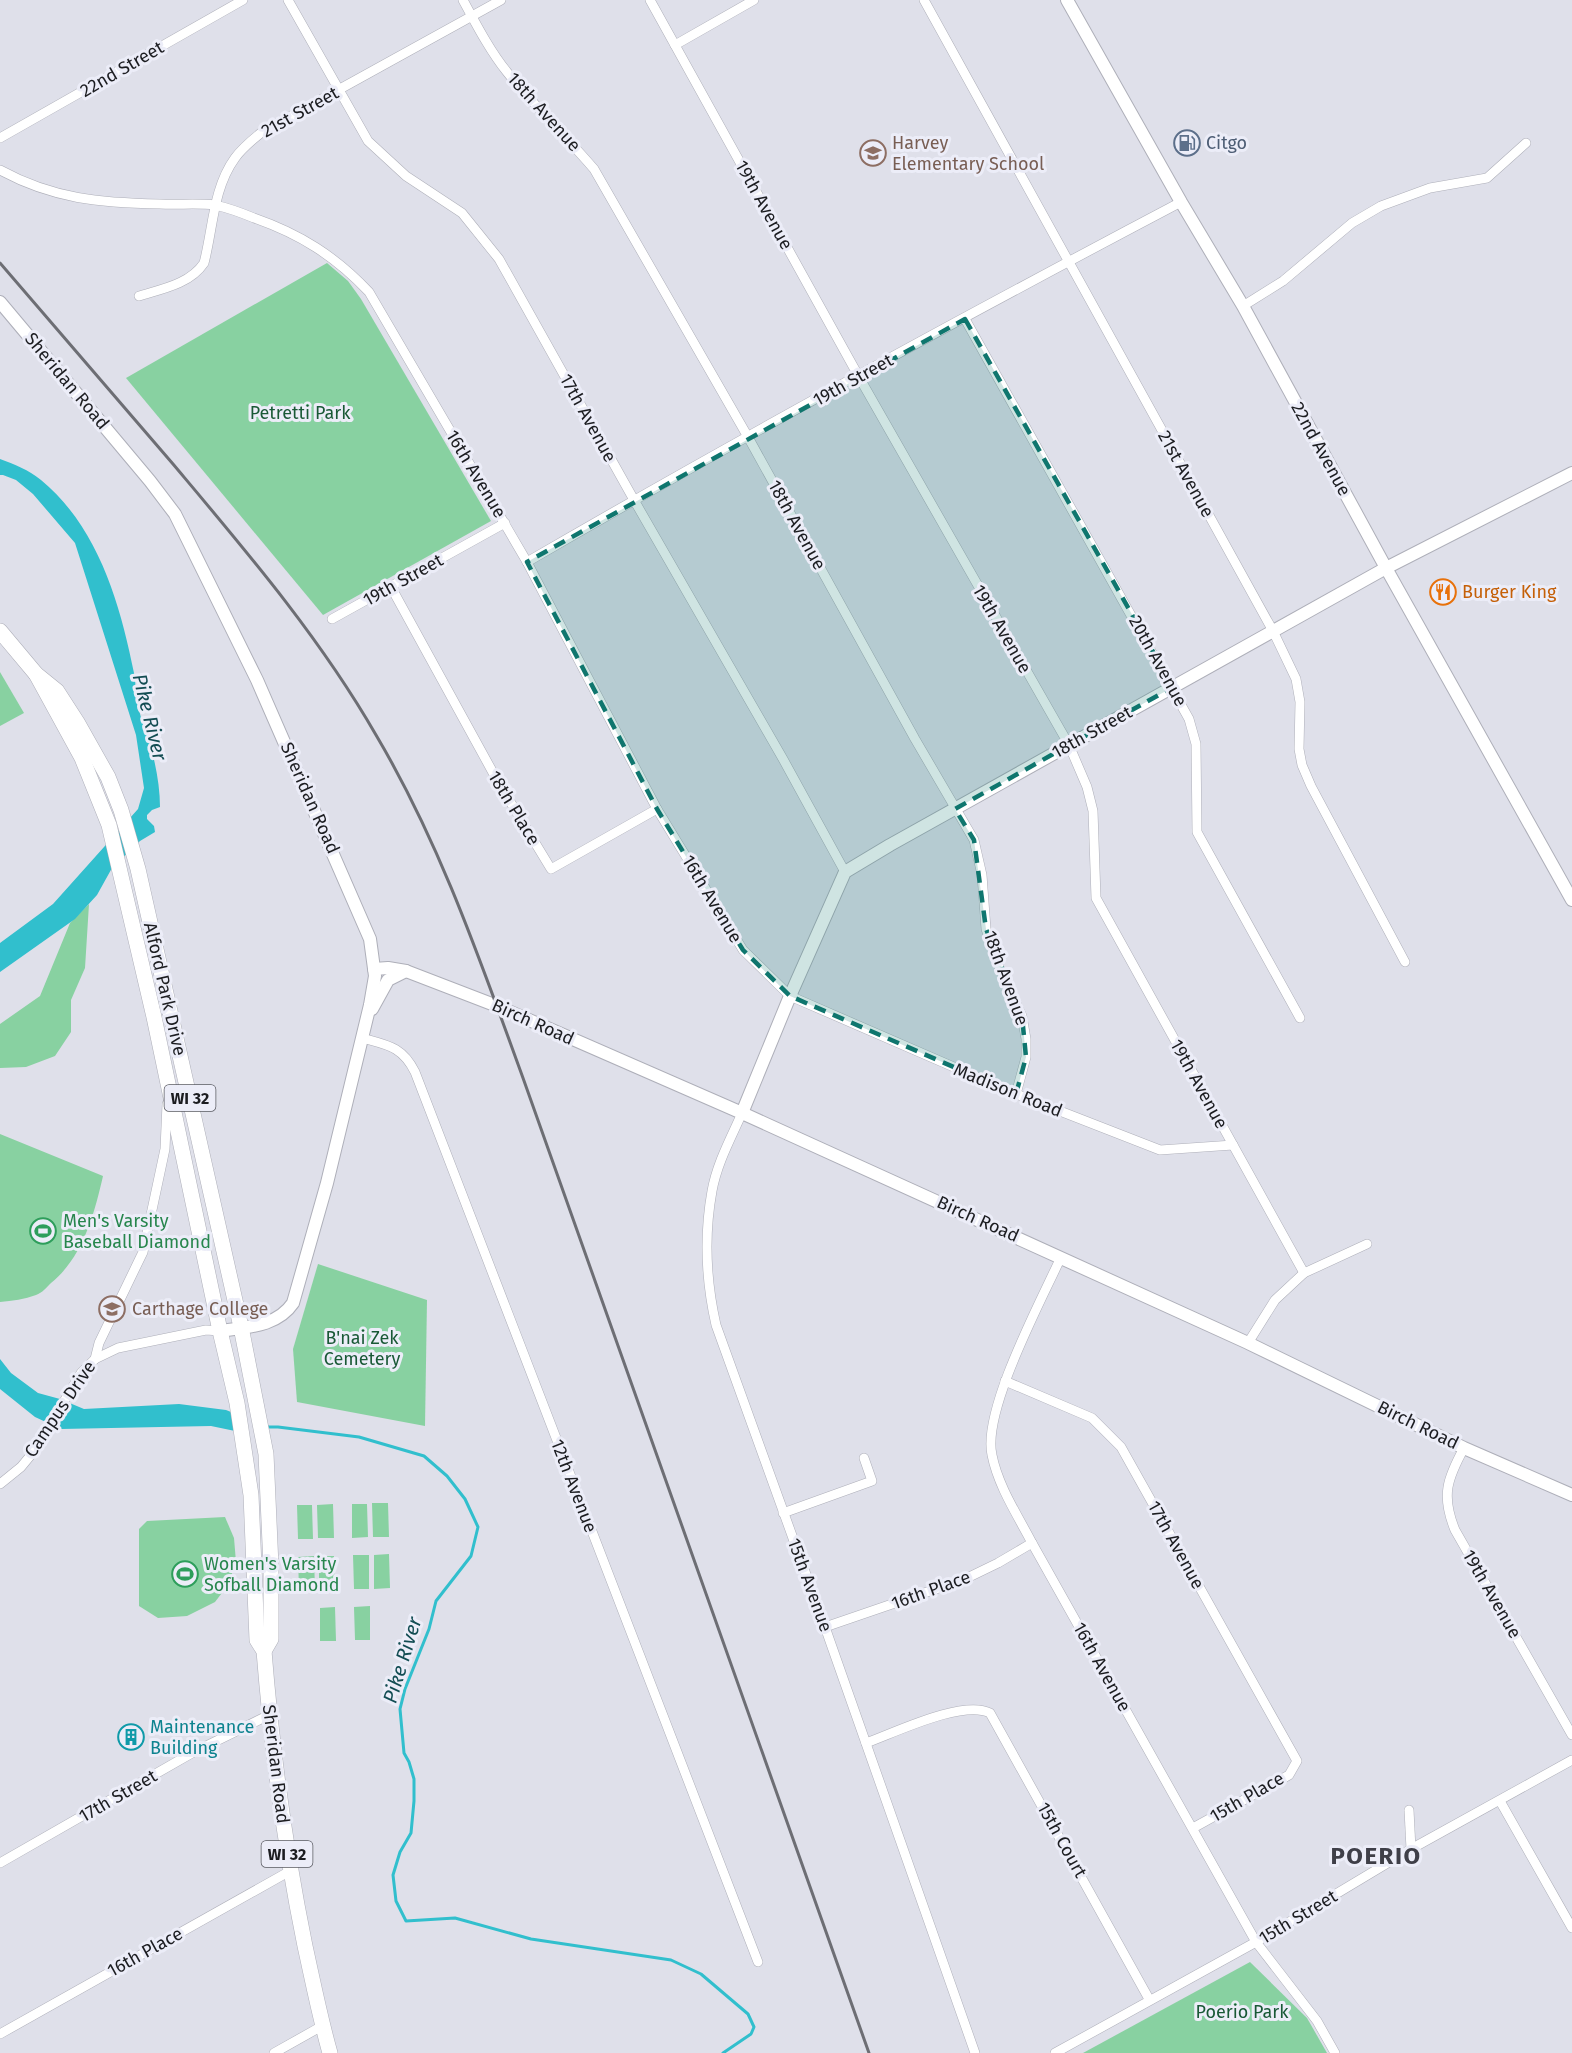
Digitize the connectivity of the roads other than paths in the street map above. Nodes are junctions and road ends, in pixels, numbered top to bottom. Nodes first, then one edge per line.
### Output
1 (243, 0) edge
2 (288, 0) edge
3 (463, 0) edge
4 (501, 0) edge
5 (650, 0) edge
6 (754, 0) edge
7 (924, 0) edge
8 (1067, 0) edge
9 (472, 16) junction
10 (675, 45) junction
11 (338, 91) junction
12 (0, 138) edge
13 (1526, 143) dead end
14 (0, 170) edge
15 (1181, 202) junction
16 (215, 205) junction
17 (1070, 260) junction
18 (139, 296) dead end
19 (0, 302) edge
20 (1243, 306) junction
21 (965, 319) junction
22 (859, 376) junction
23 (748, 437) junction
24 (1572, 473) edge
25 (634, 500) junction
26 (505, 523) junction
27 (527, 562) junction
28 (1386, 568) junction
29 (391, 587) junction
30 (332, 619) dead end
31 (0, 631) edge
32 (1273, 631) junction
33 (36, 674) junction
34 (1173, 687) junction
35 (1069, 745) junction
36 (657, 809) junction
37 (955, 809) junction
38 (845, 873) junction
39 (1572, 900) edge
40 (1404, 962) dead end
41 (375, 969) junction
42 (406, 971) junction
43 (790, 996) junction
44 (368, 1015) junction
45 (1300, 1018) dead end
46 (362, 1038) junction
47 (168, 1084) junction
48 (1016, 1094) junction
49 (742, 1113) junction
50 (1233, 1146) junction
51 (1367, 1244) dead end
52 (1061, 1257) junction
53 (1304, 1273) junction
54 (240, 1328) junction
55 (220, 1331) junction
56 (1248, 1343) junction
57 (95, 1359) junction
58 (1005, 1381) junction
59 (1464, 1448) junction
60 (864, 1458) dead end
61 (0, 1484) edge
62 (1572, 1495) edge
63 (783, 1513) junction
64 (1032, 1544) junction
65 (825, 1627) junction
66 (264, 1651) junction
67 (269, 1715) junction
68 (1572, 1735) edge
69 (866, 1743) junction
70 (1572, 1760) edge
71 (1297, 1761) joint
72 (1500, 1801) junction
73 (1409, 1810) dead end
74 (1192, 1828) junction
75 (1411, 1849) junction
76 (0, 1863) edge
77 (290, 1871) junction
78 (1572, 1928) edge
79 (1256, 1942) junction
80 (758, 1962) dead end
81 (1149, 1999) junction
82 (322, 2026) junction
83 (0, 2034) edge
84 (274, 2053) edge
85 (330, 2053) edge
86 (975, 2053) edge
87 (1055, 2053) edge
88 (1335, 2053) edge

1 - 12 street, 22nd Street
2 - 11 street, 17th Avenue
3 - 9 street, 18th Avenue
4 - 9 street, 21st Street
5 - 10 street, 19th Avenue
6 - 10 street
7 - 17 street, 21st Avenue
8 - 15 street, 22nd Avenue
9 - 11 street, 21st Street
9 - 23 street, 18th Avenue
10 - 22 street, 19th Avenue
11 - 16 street, 21st Street
11 - 25 street, 17th Avenue
13 - 20 street
14 - 16 street, 16th Avenue
15 - 17 street, 19th Street
15 - 20 street, 22nd Avenue
16 - 18 street, 21st Street
16 - 26 street, 16th Avenue
17 - 21 street, 19th Street
17 - 32 street, 21st Avenue
19 - 41 street, Sheridan Road
20 - 28 street, 22nd Avenue
21 - 22 street, 19th Street
21 - 34 street, 20th Avenue
22 - 23 street, 19th Street
22 - 35 street, 19th Avenue
23 - 25 street, 19th Street
23 - 37 street, 18th Avenue
24 - 28 street, 18th Street
25 - 27 street, 19th Street
25 - 38 street, 17th Avenue
26 - 27 street, 16th Avenue
26 - 29 street, 19th Street
27 - 36 street, 16th Avenue
28 - 32 street, 18th Street
28 - 39 street, 22nd Avenue
29 - 30 street, 19th Street
29 - 36 street, 18th Place
31 - 33 main road, Alford Park Drive / WI 32
32 - 34 street, 18th Street
32 - 40 street, 21st Avenue
33 - 47 main road, Alford Park Drive / WI 32
33 - 54 main road, Alford Park Drive / WI 32
34 - 35 street, 18th Street
34 - 45 street, 20th Avenue
35 - 37 street, 18th Street
35 - 50 street, 19th Avenue
36 - 43 street, 16th Avenue
37 - 38 street, 18th Street
37 - 48 street, 18th Avenue
38 - 43 street
41 - 42 street, Birch Road
41 - 44 street, Sheridan Road
42 - 44 street
42 - 49 street, Birch Road
43 - 48 street, Madison Road
43 - 49 street
44 - 46 street, Sheridan Road
46 - 54 street, Sheridan Road
46 - 80 street, 12th Avenue
47 - 55 main road, Alford Park Drive / WI 32
47 - 57 street, Campus Drive
48 - 50 street, Madison Road
49 - 52 street, Birch Road
49 - 63 street, 15th Avenue
50 - 53 street, 19th Avenue
51 - 53 street
52 - 56 street, Birch Road
52 - 58 street, 16th Avenue
53 - 56 street
54 - 55 street, Sheridan Road
54 - 66 main road, Sheridan Road / WI 32
55 - 57 street
55 - 66 main road, Sheridan Road / WI 32
56 - 59 street, Birch Road
57 - 61 street, Campus Drive
58 - 64 street, 16th Avenue
58 - 71 street, 17th Avenue
59 - 62 street, Birch Road
59 - 68 street, 19th Avenue
60 - 63 street
63 - 65 street, 15th Avenue
64 - 65 street, 16th Place
64 - 74 street, 16th Avenue
65 - 69 street, 15th Avenue
66 - 67 main road, Sheridan Road / WI 32
67 - 76 street, 17th Street
67 - 77 main road, Sheridan Road / WI 32
69 - 81 street, 15th Court
69 - 86 street, 15th Avenue
70 - 72 street, 15th Street
71 - 74 street, 15th Place
72 - 75 street, 15th Street
72 - 78 street
73 - 75 street
74 - 79 street, 16th Avenue
75 - 79 street, 15th Street
77 - 82 main road, Sheridan Road / WI 32
77 - 83 street, 16th Place
79 - 81 street, 15th Street
79 - 88 street, 16th Avenue
81 - 87 street, 15th Street
82 - 84 street
82 - 85 main road, Sheridan Road / WI 32

